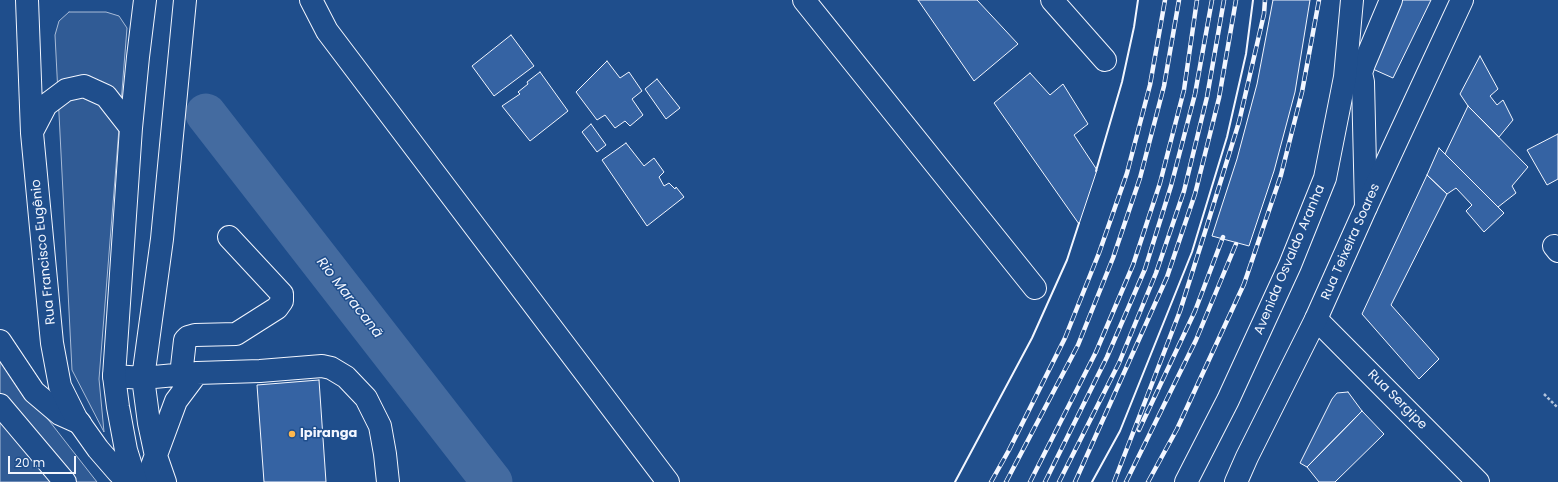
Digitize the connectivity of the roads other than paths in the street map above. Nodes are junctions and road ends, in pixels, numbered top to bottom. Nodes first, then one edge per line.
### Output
1 (27, 0) edge
2 (145, 0) edge
3 (185, 0) edge
4 (311, 0) edge
5 (804, 0) edge
6 (1052, 0) edge
7 (1352, 0) edge
8 (1391, 0) edge
9 (1457, 3) edge
10 (1105, 60) dead end
11 (131, 128) junction
12 (32, 133) junction
13 (1366, 207) junction
14 (229, 237) dead end
15 (1035, 288) dead end
16 (1316, 319) junction
17 (0, 341) edge
18 (189, 374) junction
19 (114, 376) junction
20 (143, 378) junction
21 (0, 405) edge
22 (80, 423) junction
23 (156, 456) junction
24 (60, 475) edge
25 (128, 482) edge
26 (136, 482) edge
27 (146, 482) edge
28 (165, 482) edge
29 (388, 482) edge
30 (668, 482) edge
31 (1186, 482) edge
32 (1236, 482) edge
33 (1478, 482) edge

1 - 12 main road, Rua Francisco Eugênio
2 - 11 main road
3 - 20 main road
4 - 30 main road
5 - 15 main road
6 - 10 main road
7 - 31 main road, Avenida Osvaldo Aranha
8 - 13 main road
9 - 13 main road, Rua Teixeira Soares
11 - 12 main road
11 - 19 main road
12 - 22 main road, Rua Francisco Eugênio
13 - 16 main road, Rua Teixeira Soares
14 - 18 main road
16 - 32 main road, Rua Teixeira Soares
16 - 33 main road, Rua Sergipe
17 - 22 main road
18 - 20 main road
18 - 23 main road
18 - 29 main road
19 - 20 main road
19 - 26 main road
20 - 23 main road
21 - 24 main road
22 - 25 main road, Rua Francisco Eugênio
23 - 27 main road
23 - 28 main road

